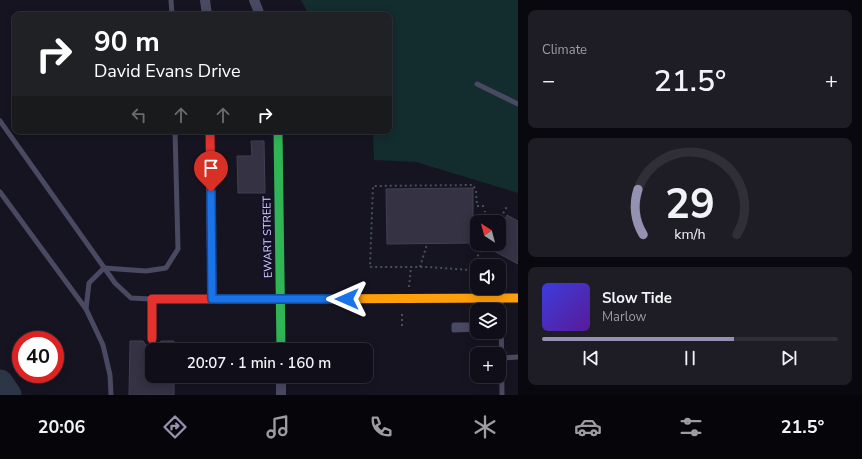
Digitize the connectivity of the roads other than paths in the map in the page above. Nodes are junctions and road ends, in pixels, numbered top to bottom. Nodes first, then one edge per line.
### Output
1 (171, 0) edge
2 (205, 0) edge
3 (254, 0) edge
4 (172, 12) edge
5 (207, 12) edge
6 (259, 12) edge
7 (476, 84) dead end
8 (518, 104) edge
9 (0, 121) edge
10 (174, 134) edge
11 (210, 134) edge
12 (278, 134) edge
13 (0, 192) edge
14 (104, 268) junction
15 (518, 298) edge
16 (152, 299) junction
17 (212, 299) junction
18 (280, 299) junction
19 (501, 299) junction
20 (501, 303) edge
21 (86, 309) junction
22 (470, 326) edge
23 (470, 329) edge
24 (152, 339) dead end
25 (281, 343) edge
26 (518, 357) edge
27 (506, 358) edge
28 (281, 383) edge
29 (502, 383) edge
30 (111, 395) edge
31 (281, 395) edge
32 (502, 395) edge

1 - 4 lane
2 - 5 street
3 - 6 street
7 - 8 lane
9 - 14 lane
10 - 14 lane
11 - 17 street
12 - 18 street, EWART STREET
13 - 21 lane
14 - 16 lane
14 - 21 lane
15 - 19 street
16 - 17 street
16 - 24 street
17 - 18 street
18 - 19 street
18 - 25 street, EWART STREET
19 - 20 lane
21 - 30 lane
22 - 23 lane
26 - 27 lane
28 - 31 street
29 - 32 lane

